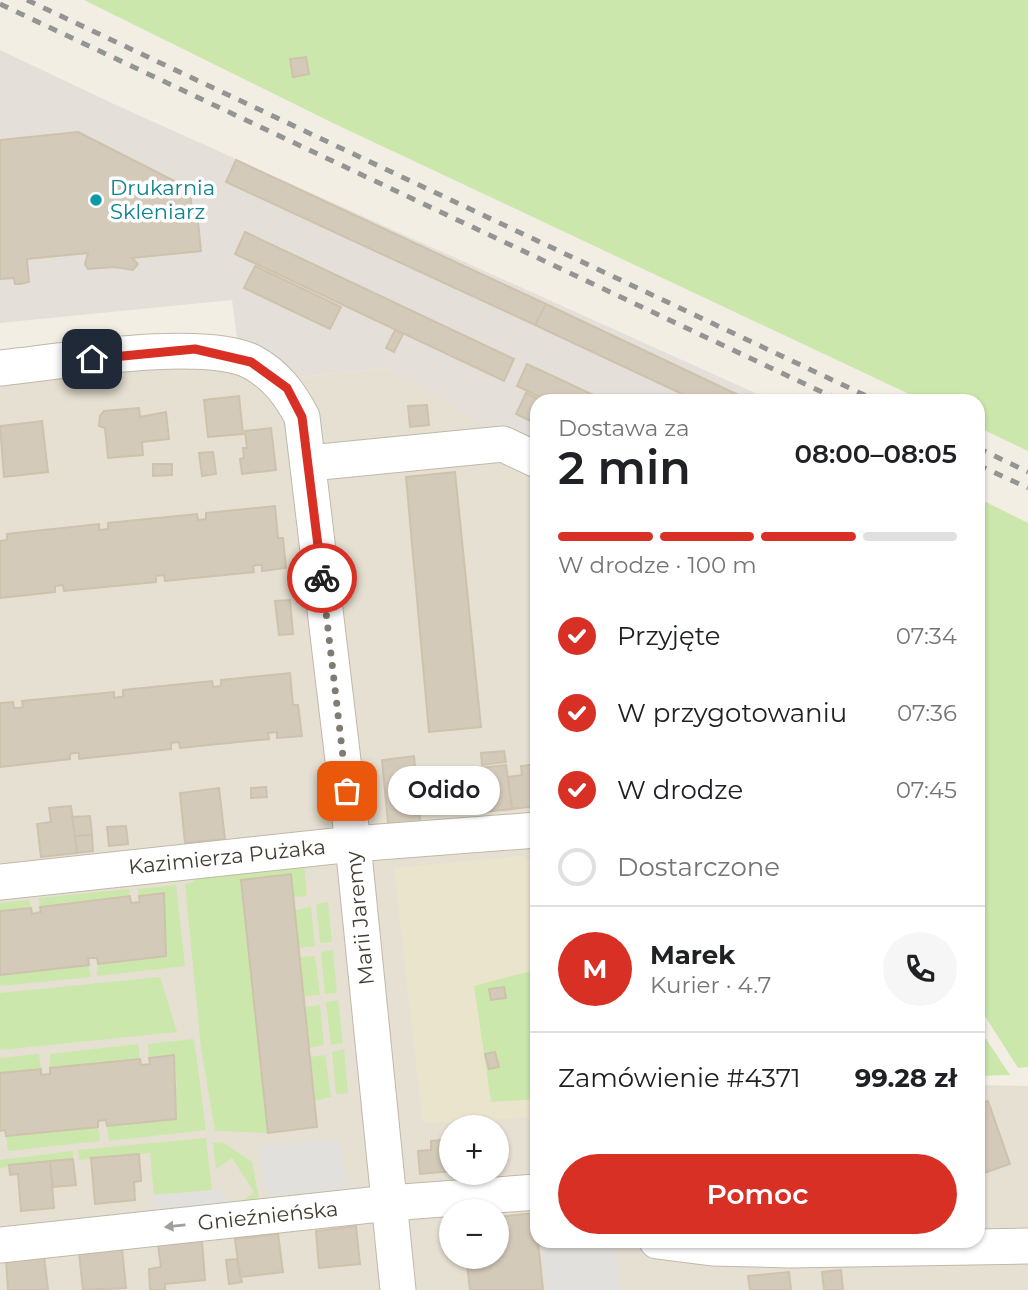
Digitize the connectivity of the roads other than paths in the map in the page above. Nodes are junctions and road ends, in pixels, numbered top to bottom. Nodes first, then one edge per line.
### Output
1 (0, 368) edge
2 (530, 457) edge
3 (310, 463) junction
4 (530, 831) edge
5 (353, 844) junction
6 (0, 881) edge
7 (530, 1193) edge
8 (389, 1203) junction
9 (0, 1245) edge
10 (1028, 1246) edge
11 (985, 1247) edge
12 (712, 1248) edge
13 (908, 1248) edge
14 (398, 1290) edge

1 - 3 street, Marii Jaremy
2 - 3 street
3 - 5 street, Marii Jaremy
4 - 5 street, Kazimierza Pużaka
5 - 6 street, Kazimierza Pużaka
5 - 8 street, Marii Jaremy
7 - 8 street, Gnieźnieńska
8 -> 9 street, Gnieźnieńska
8 - 14 street, Marii Jaremy
10 - 11 street
12 - 13 street

